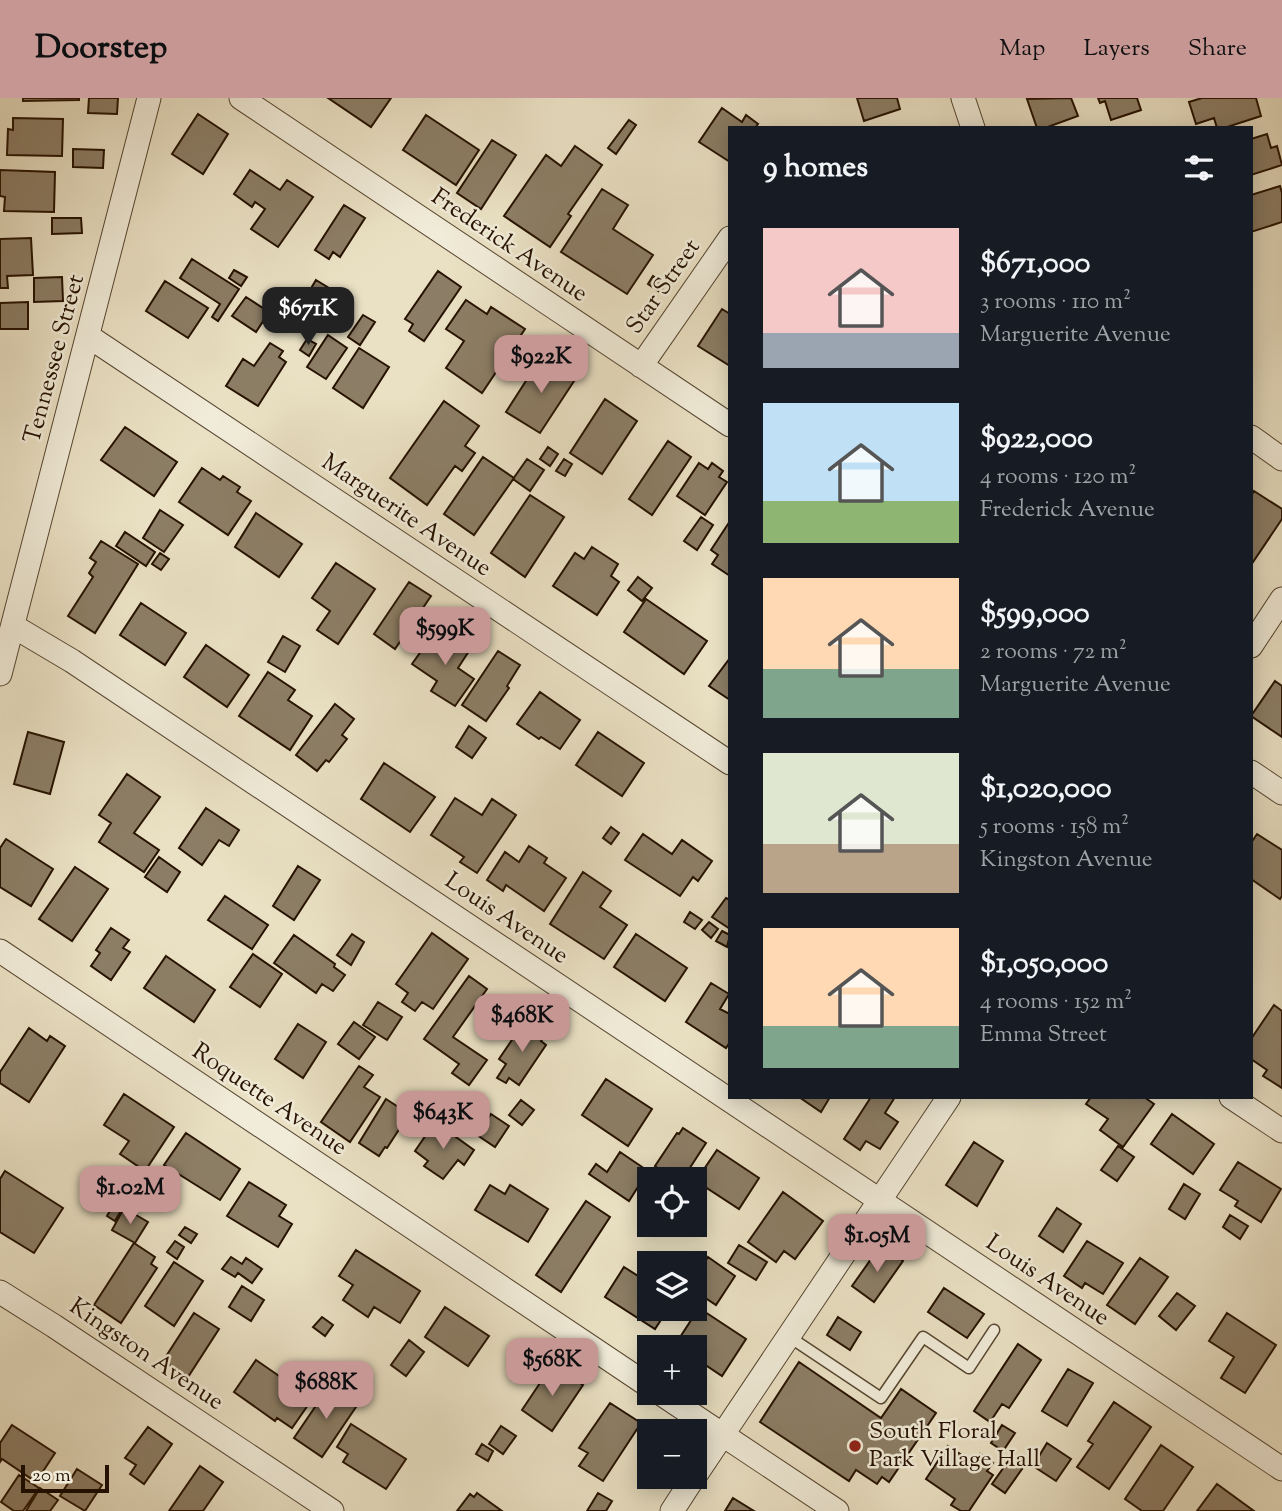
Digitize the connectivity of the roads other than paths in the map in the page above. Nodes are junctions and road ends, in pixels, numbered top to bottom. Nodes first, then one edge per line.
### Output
1 (149, 98) edge
2 (963, 98) edge
3 (251, 104) edge
4 (972, 126) edge
5 (728, 241) edge
6 (88, 336) junction
7 (641, 366) junction
8 (728, 424) edge
9 (1253, 438) edge
10 (1282, 459) edge
11 (1282, 599) edge
12 (13, 626) junction
13 (1253, 643) edge
14 (0, 674) edge
15 (728, 762) edge
16 (1253, 773) edge
17 (1282, 793) edge
18 (0, 951) edge
19 (948, 1099) edge
20 (1234, 1099) edge
21 (1282, 1131) edge
22 (879, 1201) junction
23 (0, 1292) edge
24 (994, 1330) dead end
25 (788, 1336) junction
26 (637, 1378) edge
27 (678, 1405) edge
28 (722, 1435) junction
29 (707, 1458) edge
30 (1282, 1469) edge
31 (686, 1489) edge
32 (332, 1511) edge
33 (672, 1511) edge
34 (837, 1511) edge

1 - 6 street, Tennessee Street
2 - 4 street
3 - 7 street, Frederick Avenue
5 - 7 street, Star Street
6 - 12 street, Tennessee Street
6 - 15 street, Marguerite Avenue
7 - 8 street, Frederick Avenue
9 - 10 street
11 - 13 street
12 - 14 street, Tennessee Street
12 - 22 street, Louis Avenue
16 - 17 street
18 - 26 street, Roquette Avenue
19 - 22 street
20 - 21 street
22 - 25 street
22 - 30 street, Louis Avenue
23 - 32 street, Kingston Avenue
24 - 25 lane
25 - 28 street
27 - 28 street
28 - 29 street
28 - 34 street
31 - 33 street

